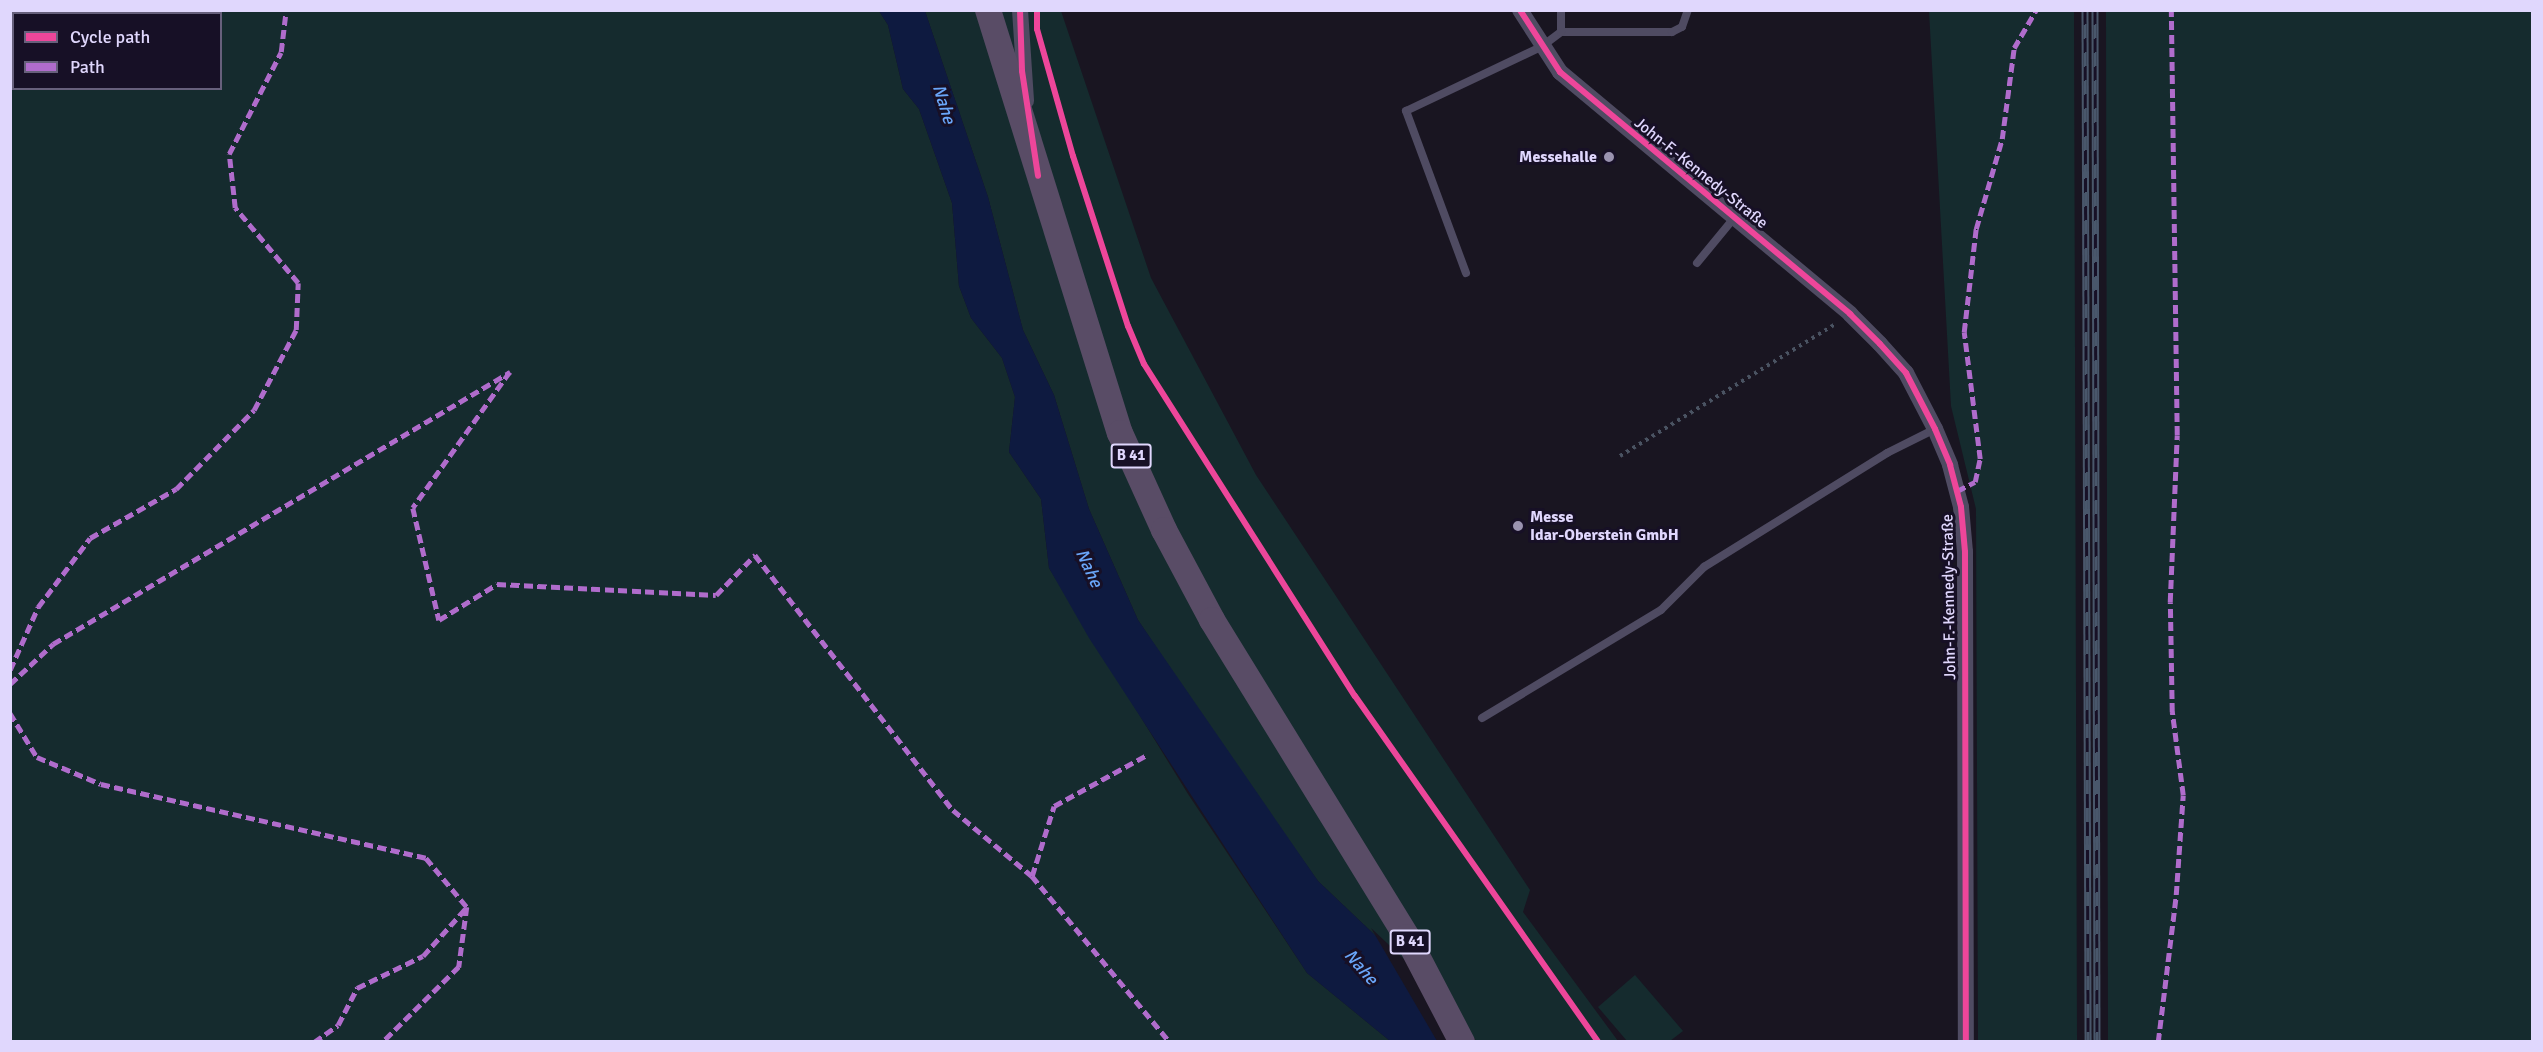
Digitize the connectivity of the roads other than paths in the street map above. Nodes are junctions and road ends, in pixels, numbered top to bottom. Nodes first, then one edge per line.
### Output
1 (988, 10) edge
2 (1020, 10) edge
3 (1520, 10) edge
4 (1561, 10) edge
5 (1688, 10) edge
6 (1561, 32) junction
7 (1541, 47) junction
8 (1038, 176) junction
9 (1734, 218) junction
10 (1696, 263) dead end
11 (1466, 273) dead end
12 (1935, 429) junction
13 (1482, 718) dead end
14 (1462, 1041) edge
15 (1966, 1041) edge

1 - 8 main road, B 41
2 - 8 street
3 - 7 street, John-F.-Kennedy-Straße
4 - 6 lane
5 - 6 lane
6 - 7 lane
7 - 9 street, John-F.-Kennedy-Straße
7 - 11 lane
8 - 14 main road, B 41
9 - 10 lane
9 - 12 street, John-F.-Kennedy-Straße
12 - 13 lane
12 - 15 street, John-F.-Kennedy-Straße

